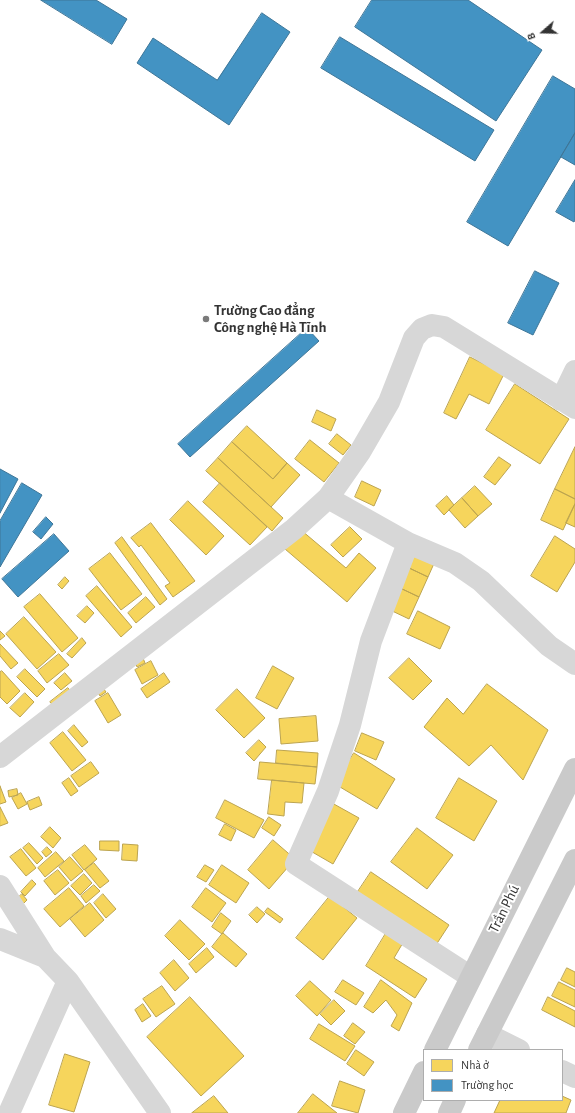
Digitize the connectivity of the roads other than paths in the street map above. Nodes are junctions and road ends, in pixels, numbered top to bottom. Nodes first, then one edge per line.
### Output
1 (575, 371) edge
2 (568, 404) edge
3 (328, 498) junction
4 (408, 543) junction
5 (575, 664) edge
6 (0, 757) edge
7 (575, 769) edge
8 (575, 860) edge
9 (0, 886) edge
10 (0, 939) edge
11 (46, 957) junction
12 (471, 977) junction
13 (68, 981) junction
14 (483, 1042) edge
15 (435, 1049) edge
16 (514, 1049) edge
17 (563, 1071) edge
18 (423, 1074) edge
19 (575, 1077) edge
20 (455, 1101) edge
21 (9, 1113) edge
22 (160, 1113) edge
23 (404, 1113) edge
24 (449, 1113) edge

1 - 2 street
2 - 3 street
3 - 4 street
3 - 6 street
4 - 5 street
4 - 12 street
7 - 12 main road, Trần Phú
8 - 14 main road
9 - 11 street
10 - 11 street
11 - 13 street
12 - 15 main road, Trần Phú
13 - 21 street
13 - 22 street
14 - 16 street
17 - 19 street
18 - 23 main road
20 - 24 main road

